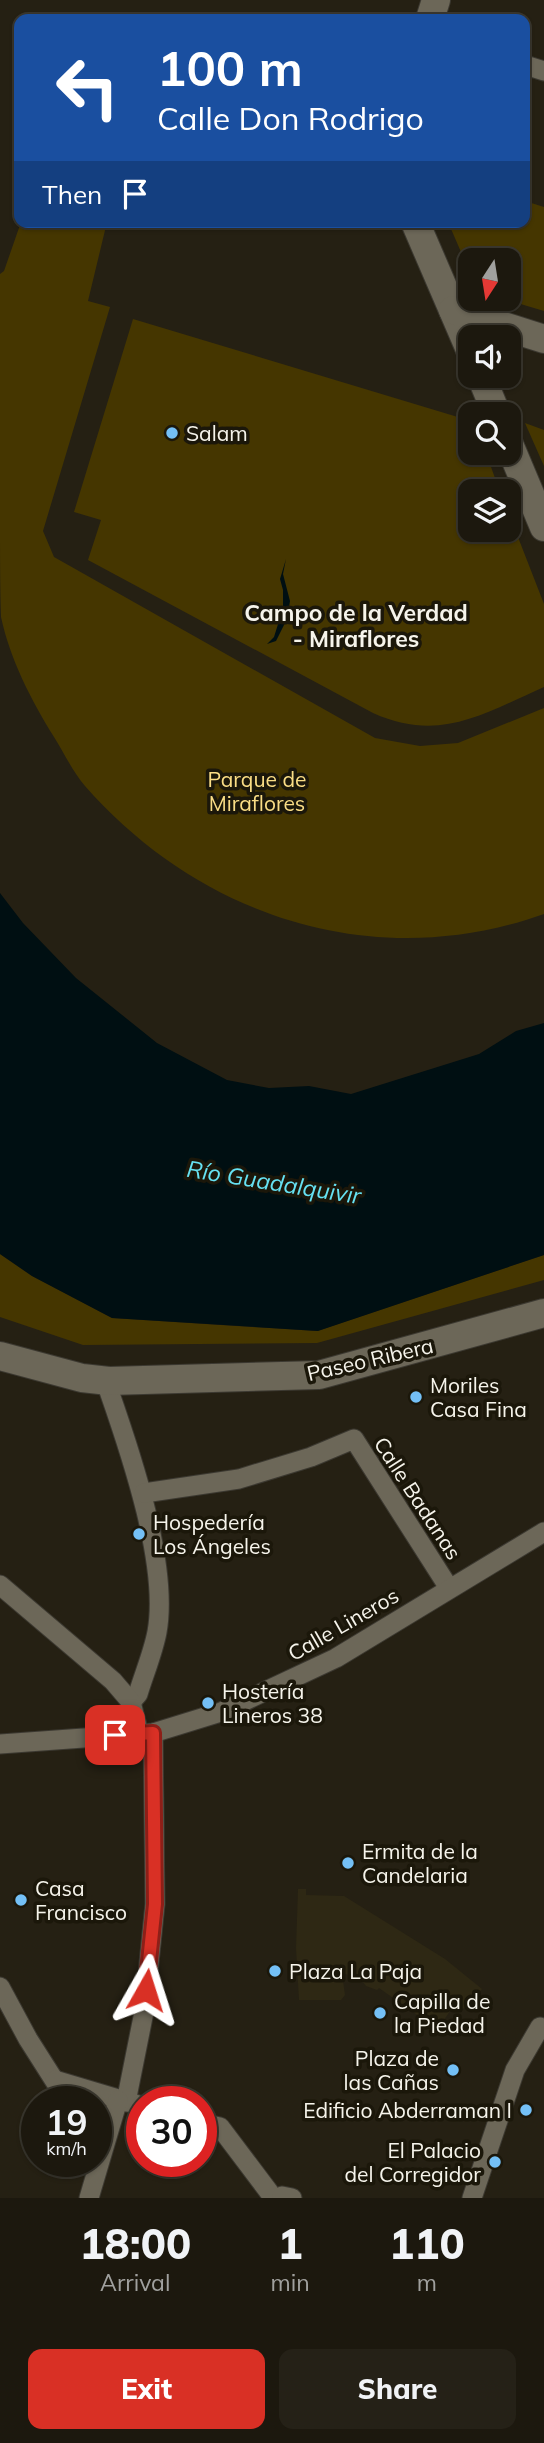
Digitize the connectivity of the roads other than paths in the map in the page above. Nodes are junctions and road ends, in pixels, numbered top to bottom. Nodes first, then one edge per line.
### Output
1 (418, 228) edge
2 (453, 310) junction
3 (459, 325) edge
4 (490, 325) edge
5 (521, 335) edge
6 (544, 339) edge
7 (518, 465) edge
8 (544, 527) edge
9 (544, 1313) edge
10 (0, 1356) edge
11 (109, 1381) junction
12 (144, 1493) junction
13 (544, 1532) edge
14 (0, 1585) edge
15 (449, 1588) junction
16 (131, 1702) junction
17 (146, 1733) junction
18 (0, 1744) edge
19 (0, 1987) edge
20 (542, 2028) edge
21 (55, 2080) junction
22 (59, 2086) edge
23 (132, 2086) edge
24 (126, 2102) edge
25 (126, 2107) edge
26 (112, 2127) edge
27 (217, 2131) edge
28 (94, 2177) edge
29 (281, 2195) edge
30 (89, 2198) edge
31 (472, 2198) edge

1 - 2 street
2 - 3 street
2 - 4 street
5 - 6 street
7 - 8 street
9 - 11 street, Paseo Ribera
10 - 11 street, Paseo Ribera
11 - 12 street
12 - 15 street, Calle Badanas
12 - 16 street
13 - 15 street, Calle Lineros
14 - 16 street
15 - 17 street, Calle Lineros
16 - 17 street
17 - 18 street, Calle Lineros
17 - 23 street
19 - 21 street
20 - 31 street
21 - 22 street
21 - 24 street
25 - 26 street
27 - 29 street
28 - 30 street

